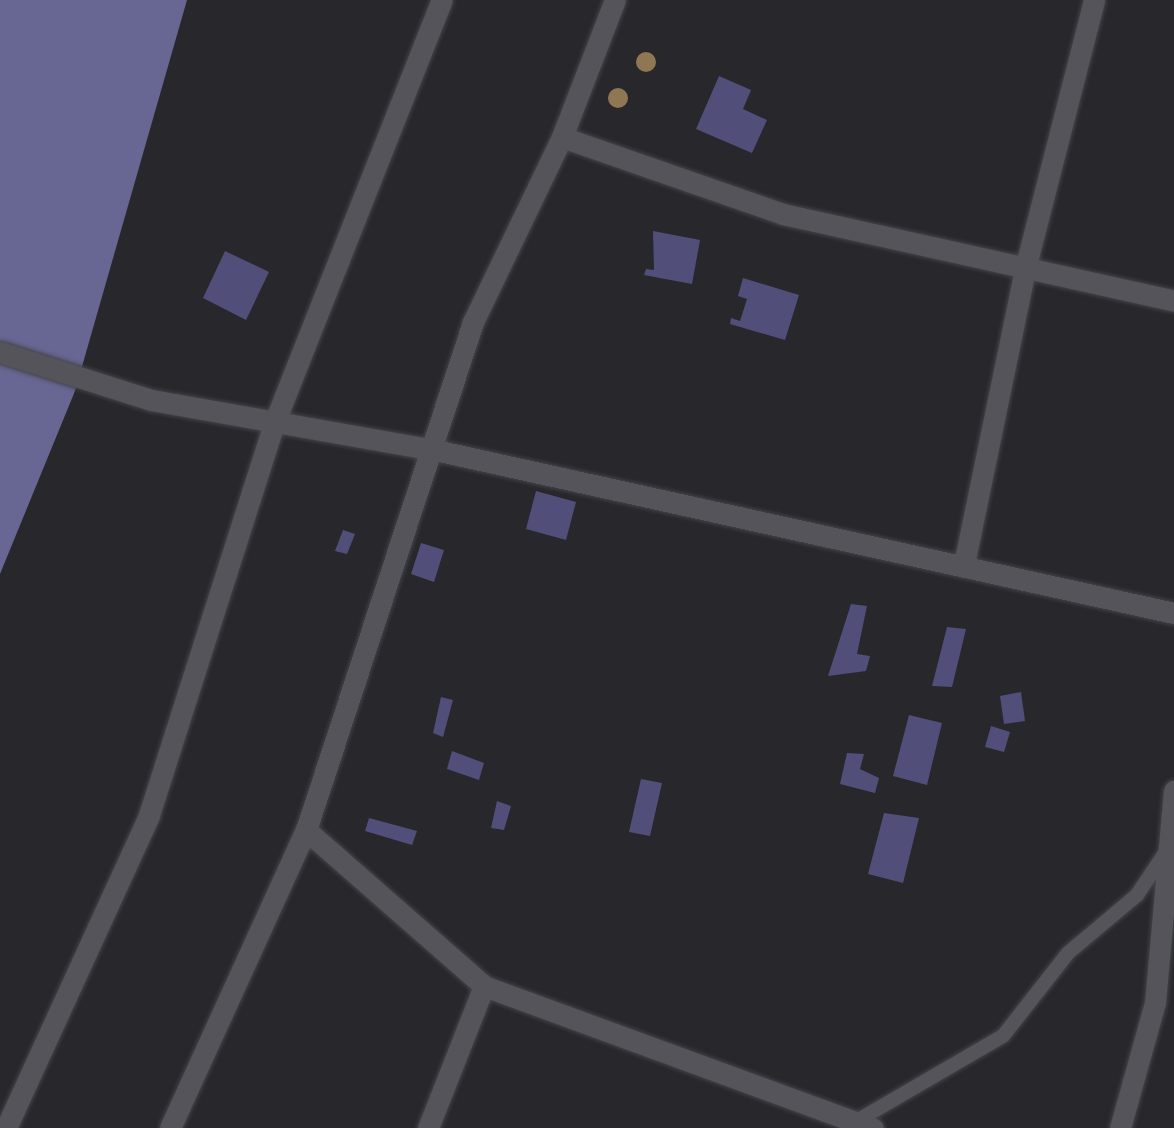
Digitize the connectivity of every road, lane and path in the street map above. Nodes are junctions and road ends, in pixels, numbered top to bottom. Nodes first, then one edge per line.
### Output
1 (442, 0) edge
2 (615, 0) edge
3 (1094, 0) edge
4 (562, 137) junction
5 (1025, 269) junction
6 (1174, 301) edge
7 (0, 352) edge
8 (275, 421) junction
9 (435, 450) junction
10 (964, 564) junction
11 (1174, 613) edge
12 (1174, 791) edge
13 (306, 830) junction
14 (1169, 846) junction
15 (484, 986) junction
16 (860, 1126) edge
17 (6, 1128) edge
18 (170, 1128) edge
19 (428, 1128) edge
20 (1120, 1128) edge

1 - 8 street
2 - 4 street
3 - 5 street
4 - 5 street
4 - 9 street
5 - 6 street
5 - 10 street
7 - 8 street
8 - 9 street
8 - 17 street
9 - 10 street
9 - 13 street
10 - 11 street
12 - 14 street
13 - 15 street
13 - 18 street
14 - 16 lane
14 - 20 street
15 - 16 street
15 - 19 street

